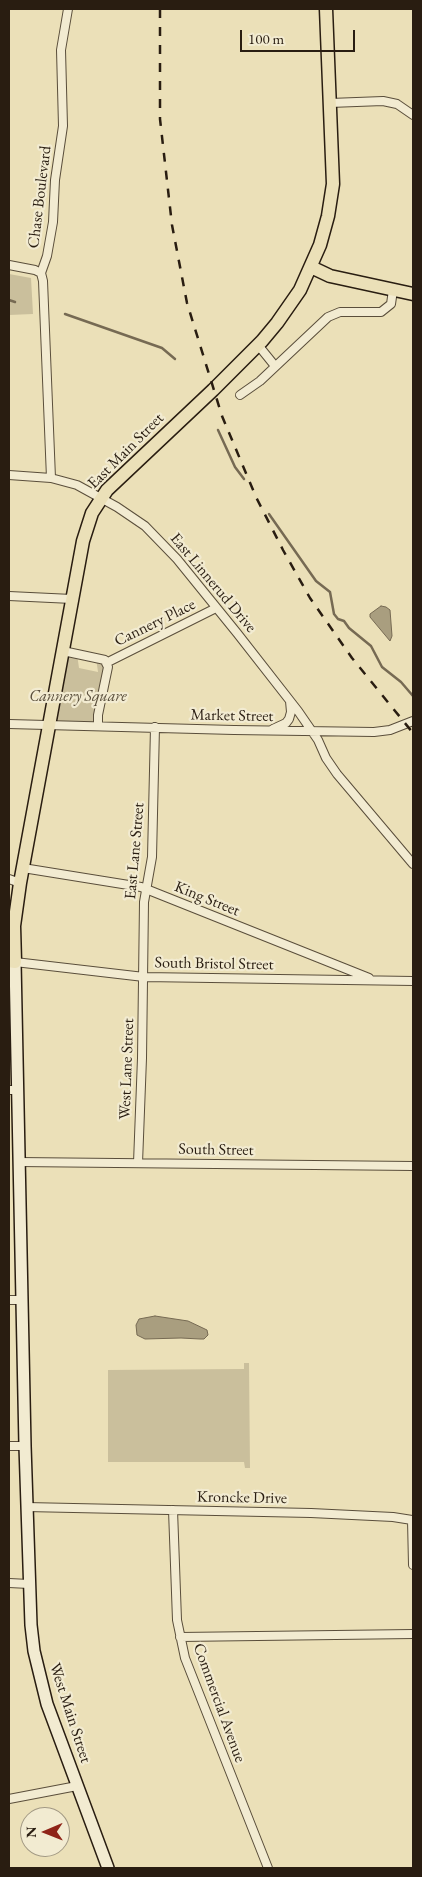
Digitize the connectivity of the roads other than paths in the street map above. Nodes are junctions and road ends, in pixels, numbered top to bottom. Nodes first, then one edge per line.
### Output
1 (68, 9) edge
2 (326, 9) edge
3 (330, 103) junction
4 (413, 115) edge
5 (9, 265) edge
6 (312, 267) junction
7 (41, 273) junction
8 (393, 290) junction
9 (413, 294) edge
10 (258, 345) junction
11 (275, 366) junction
12 (240, 394) dead end
13 (9, 475) edge
14 (52, 478) junction
15 (100, 499) junction
16 (9, 596) edge
17 (72, 599) junction
18 (216, 608) junction
19 (67, 652) junction
20 (104, 661) junction
21 (290, 701) junction
22 (413, 721) edge
23 (9, 724) edge
24 (49, 726) junction
25 (98, 726) junction
26 (155, 727) junction
27 (268, 731) junction
28 (312, 731) junction
29 (413, 864) edge
30 (22, 868) junction
31 (14, 881) edge
32 (146, 890) junction
33 (12, 962) edge
34 (144, 977) junction
35 (374, 980) junction
36 (413, 981) edge
37 (13, 1090) edge
38 (18, 1162) junction
39 (138, 1163) junction
40 (413, 1166) edge
41 (9, 1300) edge
42 (22, 1300) junction
43 (9, 1446) edge
44 (25, 1446) junction
45 (26, 1507) junction
46 (173, 1510) junction
47 (413, 1565) edge
48 (9, 1583) edge
49 (29, 1584) junction
50 (413, 1634) edge
51 (180, 1636) junction
52 (77, 1786) junction
53 (9, 1799) edge
54 (108, 1868) edge
55 (268, 1868) edge

1 - 7 street, Chase Boulevard
2 - 3 main road, East Main Street
3 - 4 street
3 - 6 main road, East Main Street
5 - 7 street
6 - 8 main road
6 - 10 main road, East Main Street
7 - 14 street, Chase Boulevard
8 - 9 main road
8 - 11 street
10 - 11 street
10 - 15 main road, East Main Street
11 - 12 street
13 - 14 street, East Linnerud Drive
14 - 15 street, East Linnerud Drive
15 - 17 main road, East Main Street
15 - 18 street, East Linnerud Drive
16 - 17 street
17 - 19 main road, East Main Street
18 - 20 street, Cannery Place
18 - 21 street, East Linnerud Drive
19 - 20 street
19 - 24 main road, East Main Street
20 - 25 street
21 - 27 street
21 - 28 street, East Linnerud Drive
22 - 28 street, Market Street
23 - 24 street, Market Street
24 - 25 street, Market Street
24 - 30 main road, East Main Street
25 - 26 street, Market Street
26 - 27 street, Market Street
26 - 32 street, East Lane Street
27 - 28 street, Market Street
28 - 29 street, East Linnerud Drive
30 - 31 main road, East Main Street
30 - 32 street, King Street
31 - 33 main road, East Main Street
32 - 34 street, East Lane Street
32 - 35 street, King Street
33 - 34 street, South Bristol Street
33 - 37 main road, West Main Street
34 - 35 street, South Bristol Street
34 - 39 street, West Lane Street
35 - 36 street, South Bristol Street
37 - 38 main road, West Main Street
38 - 39 street, South Street
38 - 42 main road, West Main Street
39 - 40 street, South Street
41 - 42 street
42 - 44 main road, West Main Street
43 - 44 street
44 - 45 main road, West Main Street
45 - 46 street, Kroncke Drive
45 - 49 main road, West Main Street
46 - 47 street, Kroncke Drive
46 - 51 street, Commercial Avenue
48 - 49 street
49 - 52 main road, West Main Street
50 - 51 street
51 - 55 street, Commercial Avenue
52 - 53 street
52 - 54 main road, West Main Street

